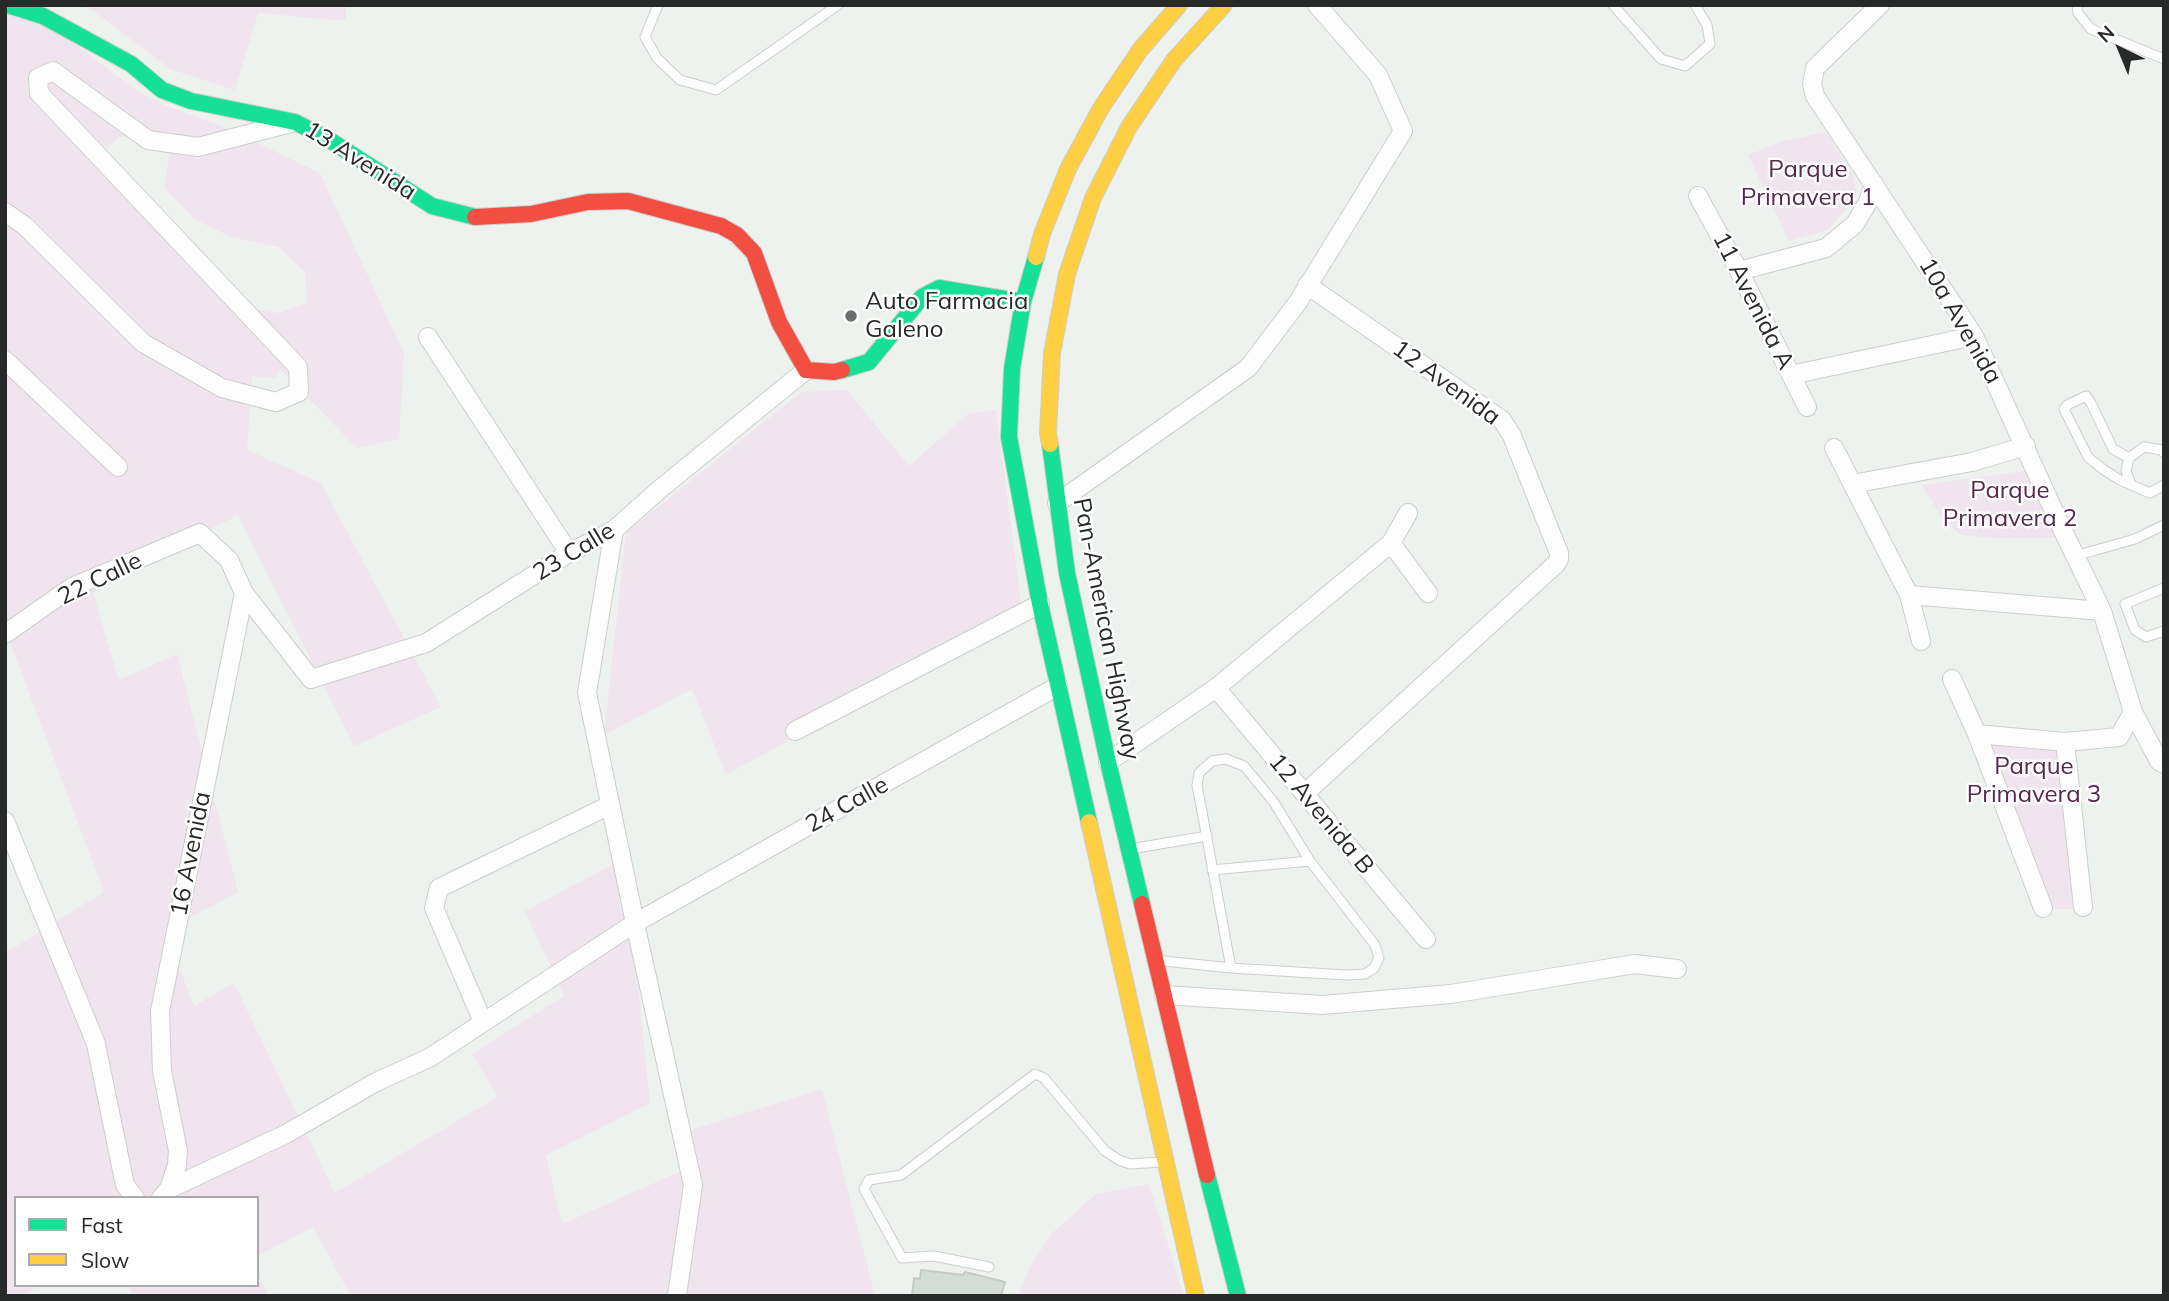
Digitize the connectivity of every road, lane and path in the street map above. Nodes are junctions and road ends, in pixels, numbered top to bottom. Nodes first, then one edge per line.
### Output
1 (8, 5) edge
2 (658, 5) edge
3 (838, 5) edge
4 (1179, 5) edge
5 (1224, 5) edge
6 (1317, 5) edge
7 (1613, 5) edge
8 (1695, 5) edge
9 (1880, 5) edge
10 (2077, 5) edge
11 (2164, 58) edge
12 (295, 122) junction
13 (1874, 184) junction
14 (1698, 196) dead end
15 (5, 212) edge
16 (1739, 271) junction
17 (1307, 285) junction
18 (1023, 302) junction
19 (1975, 336) junction
20 (428, 337) dead end
21 (5, 360) edge
22 (806, 370) junction
23 (1791, 375) junction
24 (1807, 407) dead end
25 (2026, 446) junction
26 (1834, 447) dead end
27 (2164, 453) edge
28 (2129, 457) junction
29 (118, 467) dead end
30 (1852, 484) junction
31 (2131, 484) junction
32 (2164, 485) edge
33 (1057, 503) junction
34 (1408, 513) dead end
35 (2164, 525) edge
36 (614, 530) junction
37 (1391, 543) junction
38 (569, 554) junction
39 (2075, 556) junction
40 (2164, 588) edge
41 (244, 593) junction
42 (1428, 593) dead end
43 (1909, 595) junction
44 (1040, 604) junction
45 (2102, 611) junction
46 (2164, 631) edge
47 (5, 634) edge
48 (1921, 641) dead end
49 (1952, 679) dead end
50 (1058, 686) junction
51 (1216, 688) junction
52 (2133, 712) junction
53 (795, 731) dead end
54 (1978, 734) junction
55 (2065, 742) junction
56 (1108, 762) junction
57 (2164, 764) edge
58 (1304, 794) junction
59 (610, 805) junction
60 (5, 821) edge
61 (1206, 836) junction
62 (1129, 849) junction
63 (1310, 860) junction
64 (1213, 870) junction
65 (2083, 907) dead end
66 (2043, 908) dead end
67 (635, 923) junction
68 (1426, 939) dead end
69 (1155, 960) junction
70 (1231, 968) junction
71 (1677, 969) dead end
72 (1164, 995) junction
73 (483, 1022) junction
74 (1165, 1162) junction
75 (165, 1194) edge
76 (133, 1196) edge
77 (989, 1267) dead end
78 (677, 1296) edge
79 (1196, 1296) edge
80 (1238, 1296) edge

1 - 12 main road
2 - 3 lane
4 - 18 main road
5 - 33 main road, Pan-American Highway
6 - 17 street
7 - 8 lane
9 - 13 street, 10a Avenida
10 - 11 lane
12 - 15 street, 13 Avenida
12 - 22 main road, 13 Avenida
13 - 16 street
13 - 19 street, 10a Avenida
14 - 16 street, 11 Avenida A
16 - 23 street, 11 Avenida A
17 - 33 street
17 - 58 street, 12 Avenida
18 - 22 main road
18 - 44 main road
19 - 23 street
19 - 25 street, 10a Avenida
20 - 38 street
21 - 29 street
22 - 36 street, 23 Calle
23 - 24 street, 11 Avenida A
25 - 30 street
25 - 39 street, 10a Avenida
26 - 30 street
27 - 28 lane
28 - 31 lane
28 - 31 lane
30 - 43 street
31 - 32 lane
33 - 56 main road, Pan-American Highway
34 - 37 street
35 - 39 lane
36 - 38 street, 23 Calle
36 - 59 street
37 - 42 street
37 - 51 street
38 - 41 street, 23 Calle
39 - 45 street, 10a Avenida
40 - 46 lane
41 - 47 street, 22 Calle
41 - 75 street, 16 Avenida
43 - 45 street
43 - 48 street
44 - 50 main road
44 - 53 street
45 - 52 street, 10a Avenida
49 - 54 street
50 - 67 street, 24 Calle
50 - 74 main road
51 - 56 street
51 - 58 street, 12 Avenida B
52 - 55 street
52 - 57 street, 10a Avenida
54 - 55 street
54 - 66 street
55 - 65 street
56 - 62 main road, Pan-American Highway
58 - 68 street, 12 Avenida B
59 - 67 street
59 - 73 street
60 - 76 street
61 - 62 lane
61 - 63 lane
61 - 64 lane
62 - 69 main road, Pan-American Highway
63 - 64 lane
63 - 70 lane
64 - 70 lane
67 - 73 street, 24 Calle
67 - 78 street
69 - 70 lane
69 - 72 main road, Pan-American Highway
71 - 72 street
72 - 80 main road, Pan-American Highway
73 - 75 street, 24 Calle
74 - 77 lane
74 - 79 main road

